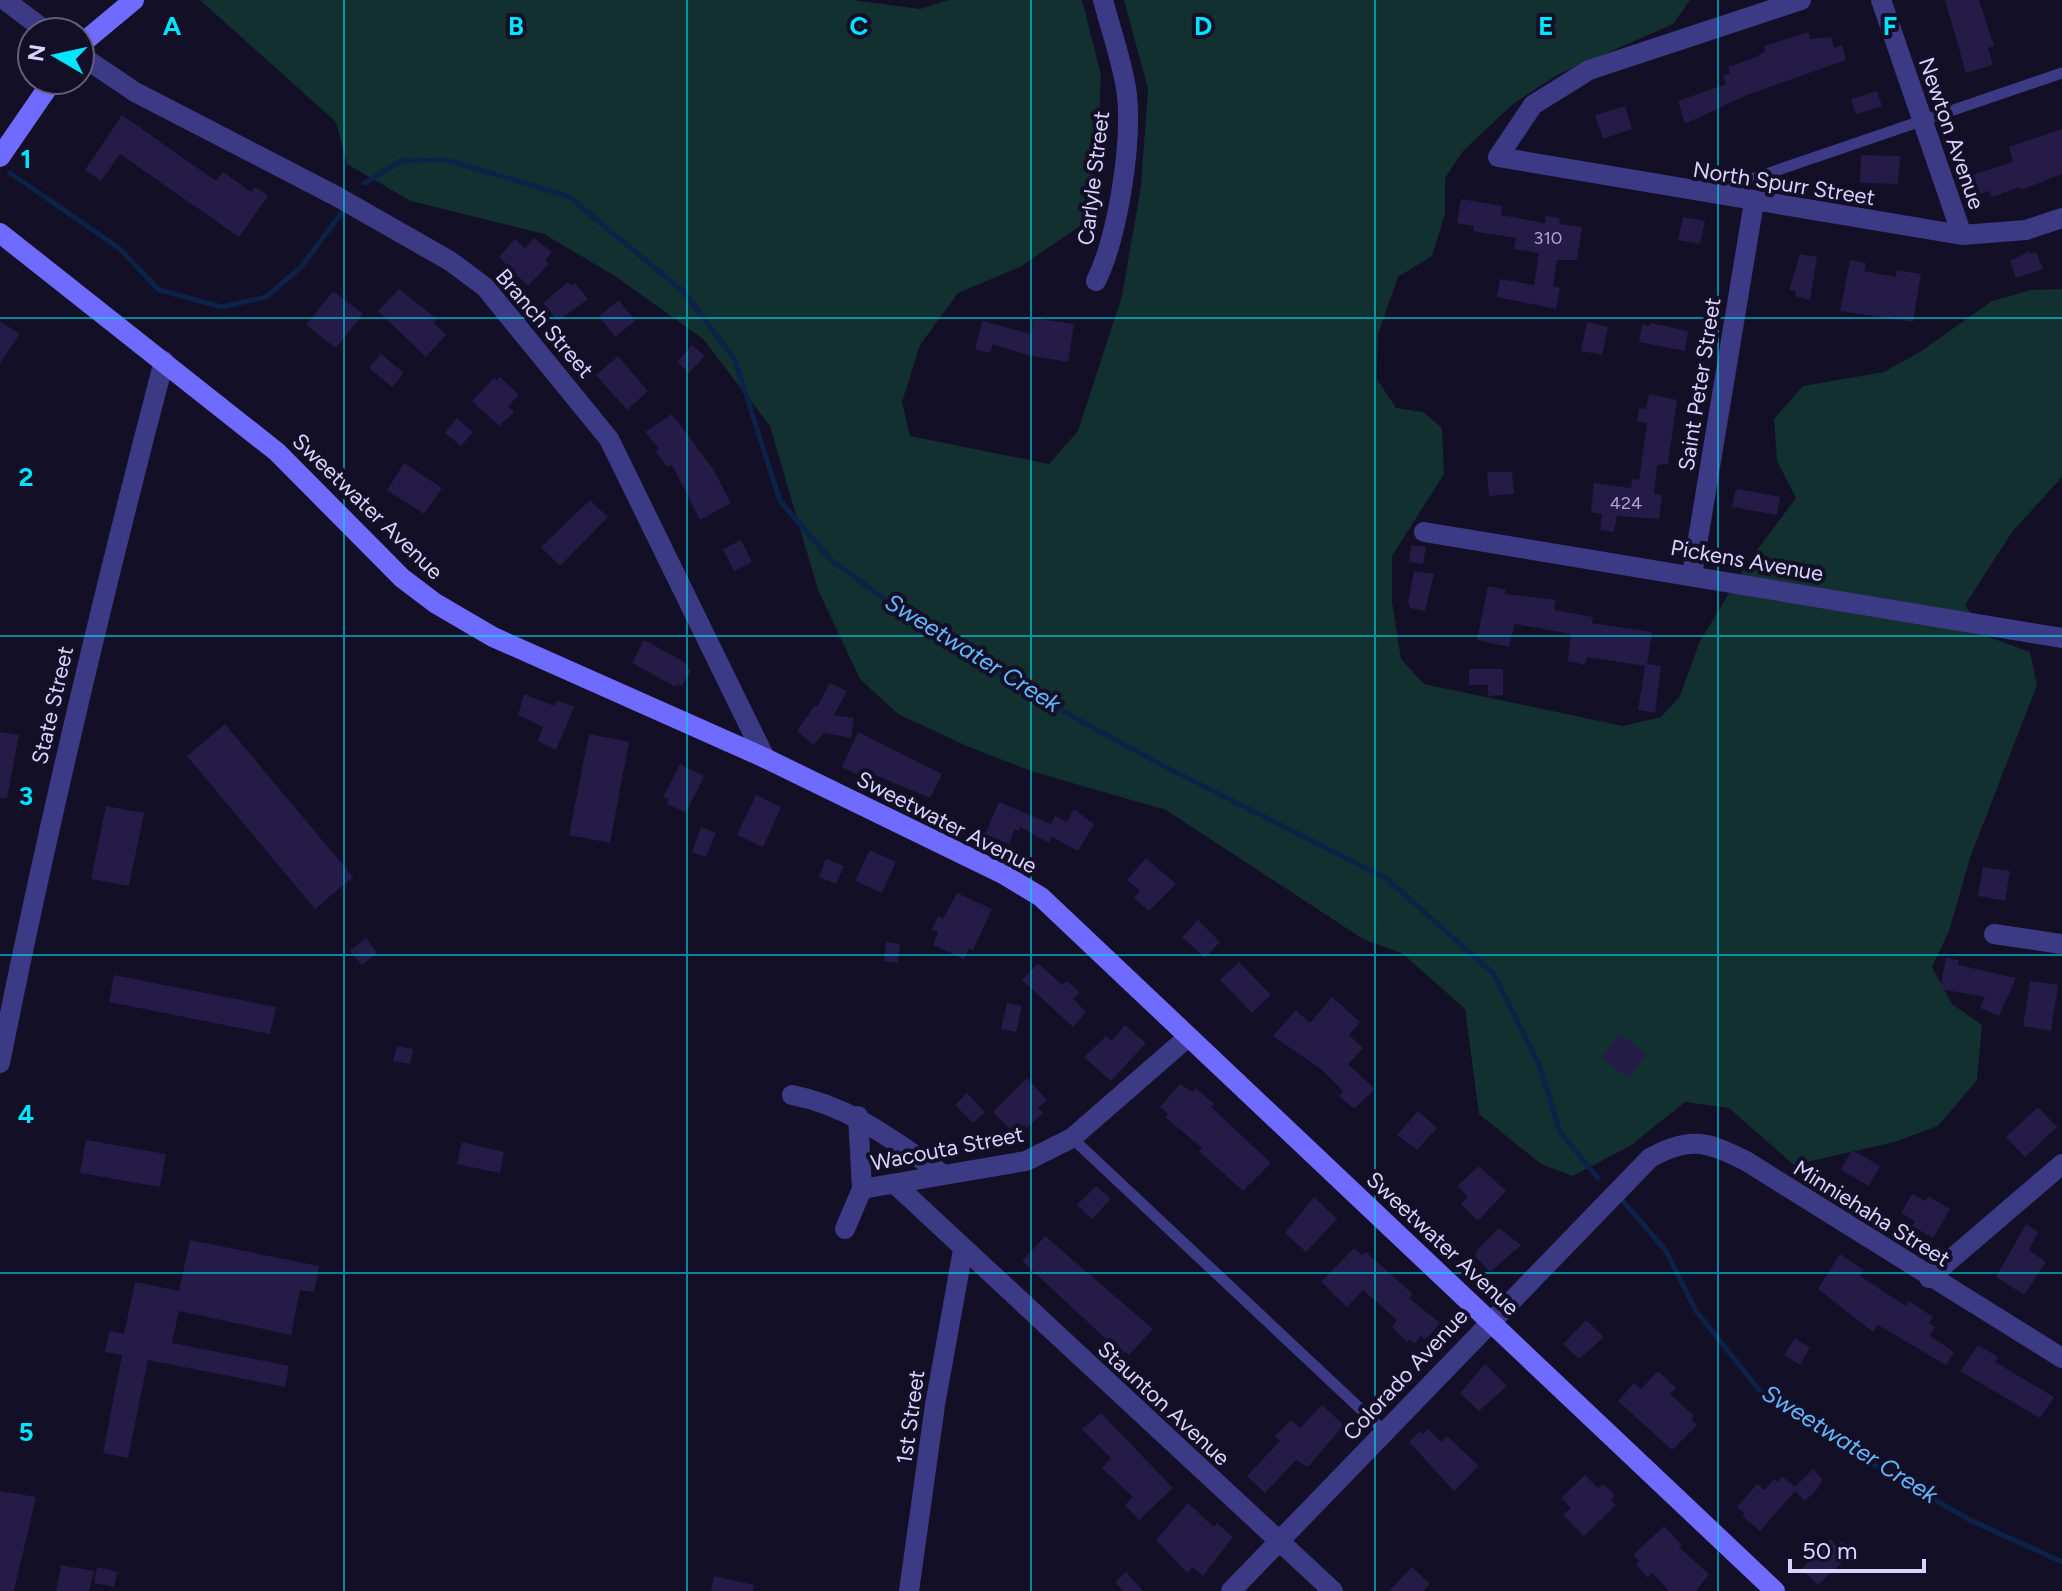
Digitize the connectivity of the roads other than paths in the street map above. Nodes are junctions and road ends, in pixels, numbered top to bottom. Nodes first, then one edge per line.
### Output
1 (5, 0) edge
2 (134, 0) edge
3 (1103, 0) edge
4 (1801, 0) edge
5 (1881, 0) edge
6 (26, 16) edge
7 (96, 32) edge
8 (96, 66) edge
9 (2062, 73) edge
10 (42, 96) edge
11 (1923, 121) junction
12 (0, 157) edge
13 (1708, 194) junction
14 (1754, 202) junction
15 (2062, 218) edge
16 (0, 233) edge
17 (1962, 235) junction
18 (1096, 281) dead end
19 (164, 361) junction
20 (1424, 532) dead end
21 (1692, 575) junction
22 (2062, 638) edge
23 (765, 758) junction
24 (1994, 934) dead end
25 (2062, 944) edge
26 (1188, 1037) junction
27 (0, 1063) edge
28 (792, 1095) dead end
29 (858, 1116) junction
30 (1072, 1138) junction
31 (1650, 1158) joint
32 (2061, 1165) edge
33 (941, 1173) junction
34 (896, 1185) junction
35 (862, 1189) junction
36 (845, 1229) dead end
37 (963, 1250) junction
38 (1929, 1278) junction
39 (1490, 1319) junction
40 (2062, 1358) edge
41 (1384, 1431) junction
42 (1280, 1541) junction
43 (909, 1591) edge
44 (1231, 1591) edge
45 (1333, 1591) edge
46 (1775, 1591) edge

1 - 6 street
2 - 7 street
3 - 18 street, Carlyle Street
4 - 13 street, North Spurr Street
5 - 11 street, Newton Avenue
8 - 23 street, Branch Street
9 - 11 lane
10 - 12 street
11 - 13 lane
11 - 17 street, Newton Avenue
13 - 14 street, North Spurr Street
14 - 17 street, North Spurr Street
14 - 21 street, Saint Peter Street
15 - 17 street, North Spurr Street
16 - 19 street, Sweetwater Avenue
19 - 23 street, Sweetwater Avenue
19 - 27 street, State Street
20 - 21 street, Pickens Avenue
21 - 22 street, Pickens Avenue
23 - 26 street, Sweetwater Avenue
24 - 25 street
26 - 30 street, Wacouta Street
26 - 39 street, Sweetwater Avenue
28 - 29 street
29 - 33 street
29 - 35 street
30 - 33 street, Wacouta Street
30 - 41 lane
31 - 38 street, Minniehaha Street
31 - 39 street, Colorado Avenue
32 - 38 street
33 - 34 street, Wacouta Street
34 - 35 street, Wacouta Street
34 - 37 street, Staunton Avenue
35 - 36 street, Wacouta Street
37 - 42 street, Staunton Avenue
37 - 43 street, 1st Street
38 - 40 street, Minniehaha Street
39 - 41 street, Colorado Avenue
39 - 46 street, Sweetwater Avenue
41 - 42 street, Colorado Avenue
42 - 44 street, Colorado Avenue
42 - 45 street, Staunton Avenue

